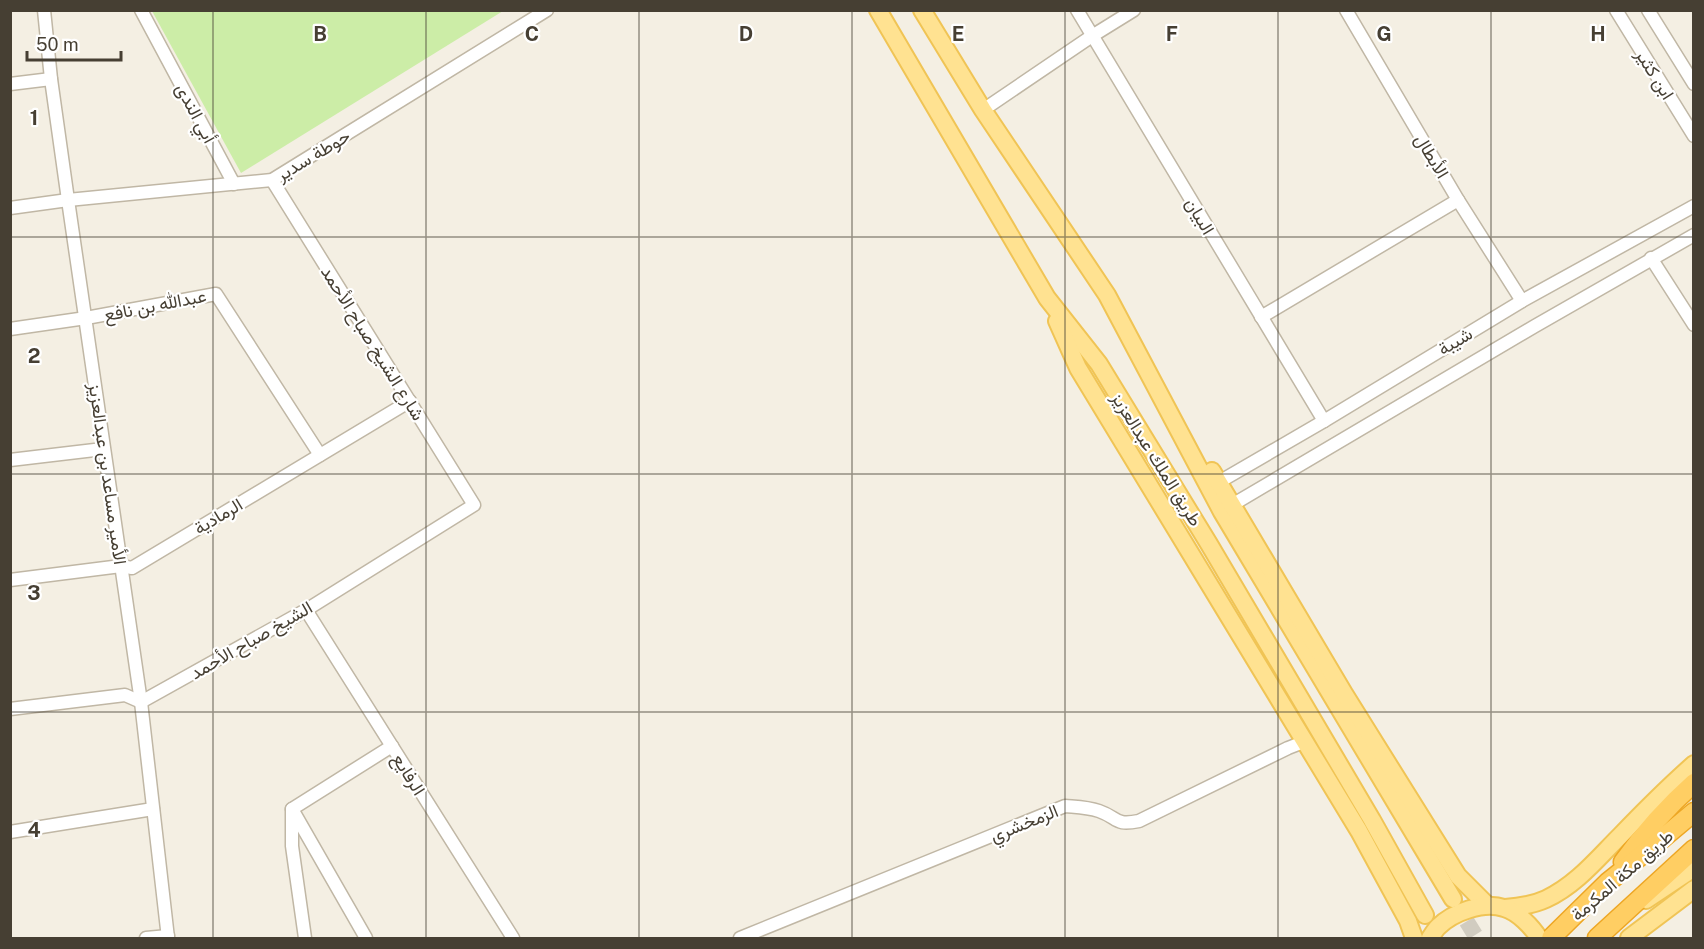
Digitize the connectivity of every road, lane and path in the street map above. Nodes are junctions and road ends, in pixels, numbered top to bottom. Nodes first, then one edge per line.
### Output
1 (45, 10) edge
2 (141, 10) edge
3 (547, 10) edge
4 (878, 10) edge
5 (922, 10) edge
6 (1077, 10) edge
7 (1134, 10) edge
8 (1346, 10) edge
9 (1616, 10) edge
10 (1648, 10) edge
11 (1092, 36) junction
12 (51, 80) junction
13 (10, 84) edge
14 (1694, 84) edge
15 (983, 110) junction
16 (1694, 136) edge
17 (272, 180) junction
18 (234, 184) junction
19 (68, 200) junction
20 (1458, 200) junction
21 (1694, 206) edge
22 (10, 208) edge
23 (1694, 235) edge
24 (1651, 258) junction
25 (1107, 295) junction
26 (1047, 298) junction
27 (1521, 301) junction
28 (1261, 317) junction
29 (86, 318) junction
30 (1694, 325) edge
31 (10, 329) edge
32 (410, 401) junction
33 (1324, 421) junction
34 (103, 449) junction
35 (320, 455) junction
36 (10, 460) edge
37 (1219, 482) junction
38 (474, 505) joint
39 (1232, 505) junction
40 (121, 566) junction
41 (10, 580) edge
42 (306, 609) junction
43 (141, 702) junction
44 (10, 709) edge
45 (1306, 741) junction
46 (392, 746) junction
47 (1694, 764) edge
48 (1694, 783) edge
49 (153, 809) junction
50 (292, 809) junction
51 (1694, 812) edge
52 (10, 832) edge
53 (1694, 849) edge
54 (1694, 868) edge
55 (1608, 882) junction
56 (1694, 889) edge
57 (1453, 899) tunnel mouth
58 (1487, 905) junction
59 (1505, 908) junction
60 (1425, 915) dead end
61 (1620, 917) junction
62 (168, 937) edge
63 (146, 939) edge
64 (305, 939) edge
65 (366, 939) edge
66 (513, 939) edge
67 (740, 939) edge
68 (1414, 939) edge
69 (1430, 939) edge
70 (1539, 939) edge
71 (1551, 939) edge
72 (1597, 939) edge
73 (1629, 939) edge

1 - 12 street, الأمير مساعد بن عبدالعزيز
2 - 18 street, أبي الندى
3 - 17 street, حوطة سدير
4 - 26 main road, طريق الملك عبدالعزيز
5 - 15 main road, طريق الملك عبدالعزيز
6 - 11 street, البيان
7 - 11 street
8 - 20 street, الأبطال
9 - 16 street, ابن كثير
10 - 14 street, ابن كثير
11 - 15 street
11 - 28 street, البيان
12 - 13 street
12 - 19 street, الأمير مساعد بن عبدالعزيز
15 - 25 main road, طريق الملك عبدالعزيز
17 - 18 street, حوطة سدير
17 - 32 street, شارع الشيخ صباح الأحمد
18 - 19 street, حوطة سدير
19 - 22 street, حوطة سدير
19 - 29 street, الأمير مساعد بن عبدالعزيز
20 - 27 street, الأبطال
20 - 28 street
21 - 27 street, شيبة
23 - 24 street, شيبة
24 - 30 street
24 - 39 street, شيبة
25 - 37 main road
25 - 57 main road, طريق الملك عبدالعزيز
26 - 45 main road
26 - 60 main road, طريق الملك عبدالعزيز
27 - 33 street, شيبة
28 - 33 street, البيان
29 - 31 street, عبدالله بن نافع
29 - 34 street, الأمير مساعد بن عبدالعزيز
29 - 35 street, عبدالله بن نافع
32 - 35 street, الرمادية
32 - 38 street, شارع الشيخ صباح الأحمد
33 - 37 street, شيبة
34 - 36 street
34 - 40 street, الأمير مساعد بن عبدالعزيز
35 - 40 street, الرمادية
37 - 39 main road
38 - 42 street, الشيخ صباح الأحمد
39 - 58 main road
40 - 41 street, الرمادية
40 - 43 street, الأمير مساعد بن عبدالعزيز
42 - 43 street, الشيخ صباح الأحمد
42 - 46 street, الرفايع
43 - 44 street
43 - 49 street, الأمير مساعد بن عبدالعزيز
45 - 67 street, الزمخشري
45 - 68 main road
46 - 50 street
46 - 66 street, الرفايع
47 - 59 main road
48 - 55 highway
49 - 52 street
49 - 62 street, الأمير مساعد بن عبدالعزيز
50 - 64 street
50 - 65 street
51 - 55 highway, طريق مكة المكرمة
53 - 61 highway, طريق مكة المكرمة
54 - 61 main road
55 - 71 highway, طريق مكة المكرمة
56 - 73 main road
58 - 59 main road
58 - 69 main road
59 - 70 main road
61 - 72 highway, طريق مكة المكرمة
62 - 63 street

